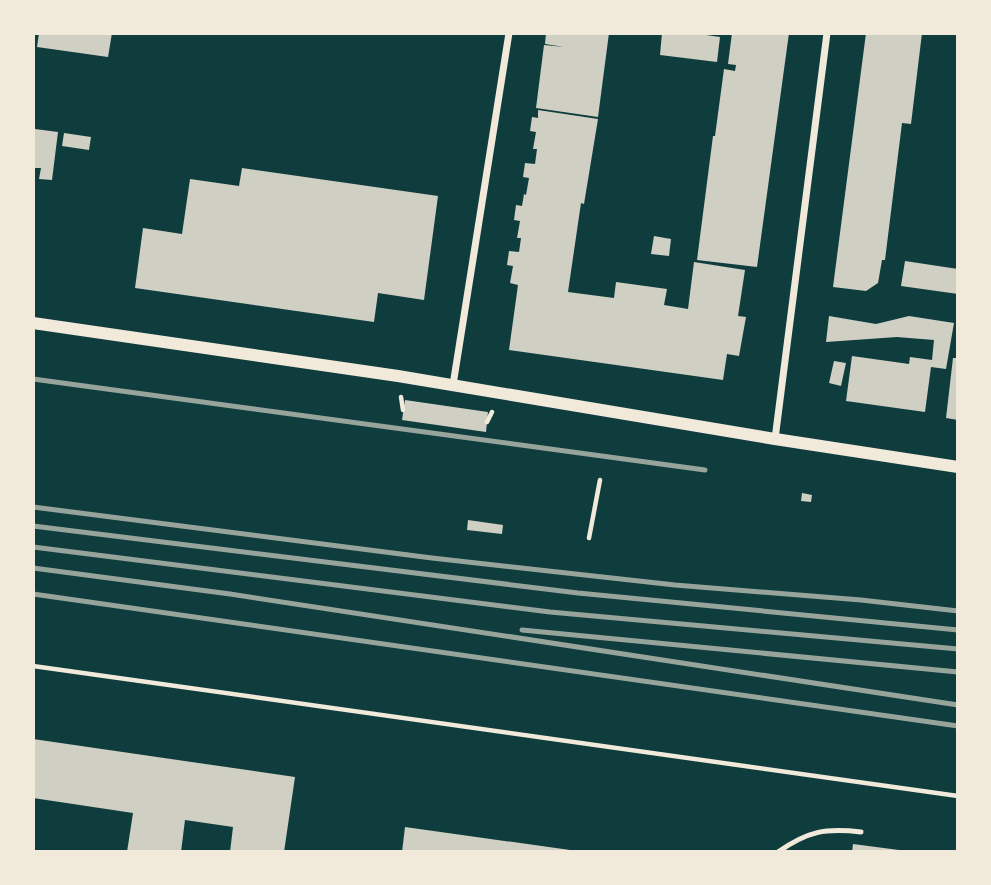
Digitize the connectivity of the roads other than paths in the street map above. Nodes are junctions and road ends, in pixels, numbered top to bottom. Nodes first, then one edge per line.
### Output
1 (509, 33) edge
2 (827, 33) edge
3 (33, 323) edge
4 (453, 385) junction
5 (775, 439) junction
6 (958, 467) edge
7 (861, 832) dead end
8 (778, 852) edge

1 - 4 street
2 - 5 street
3 - 4 street
4 - 5 street
5 - 6 street
7 - 8 lane

